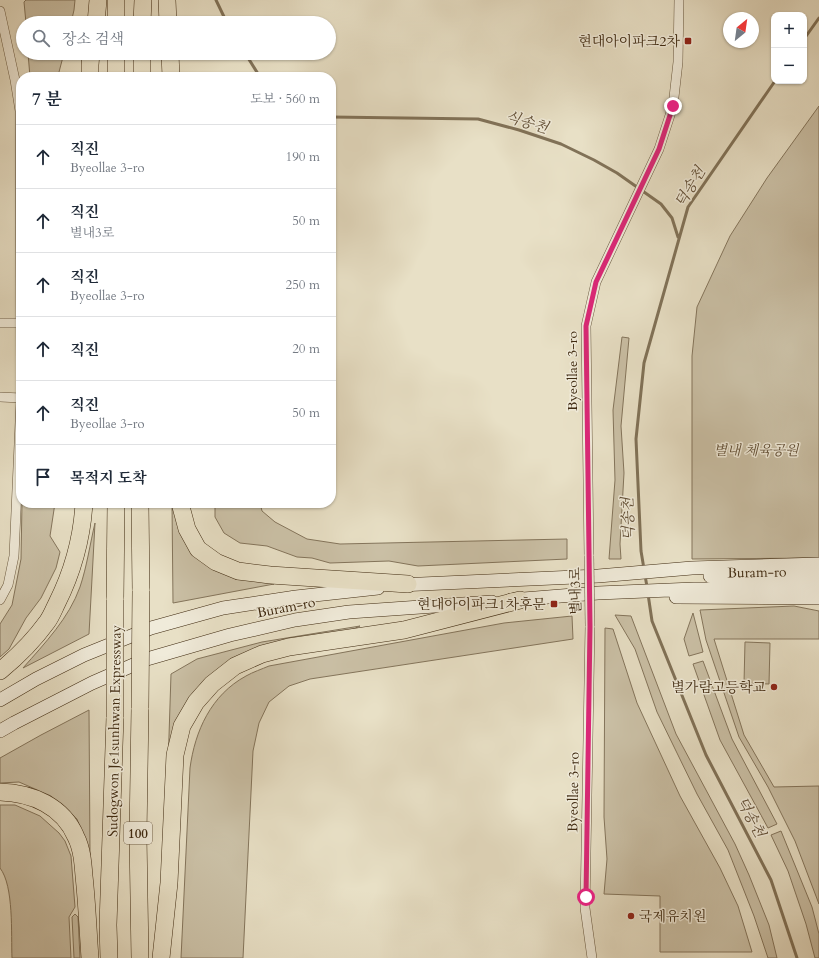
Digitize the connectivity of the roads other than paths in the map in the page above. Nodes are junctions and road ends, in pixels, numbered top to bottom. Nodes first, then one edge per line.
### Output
1 (98, 0) edge
2 (116, 0) edge
3 (143, 0) edge
4 (166, 0) edge
5 (679, 0) edge
6 (0, 11) edge
7 (97, 16) edge
8 (116, 16) edge
9 (142, 16) edge
10 (167, 16) edge
11 (90, 60) edge
12 (116, 60) edge
13 (142, 60) edge
14 (170, 60) edge
15 (90, 72) edge
16 (116, 72) edge
17 (142, 72) edge
18 (171, 72) edge
19 (16, 86) edge
20 (0, 323) edge
21 (16, 323) edge
22 (0, 397) edge
23 (16, 399) edge
24 (16, 508) edge
25 (84, 508) edge
26 (116, 508) edge
27 (140, 508) edge
28 (181, 508) edge
29 (588, 556) joint
30 (819, 564) edge
31 (819, 576) edge
32 (694, 583) junction
33 (408, 584) junction
34 (819, 587) edge
35 (819, 598) edge
36 (0, 600) edge
37 (520, 600) junction
38 (590, 626) joint
39 (0, 671) edge
40 (0, 700) edge
41 (0, 731) edge
42 (0, 792) edge
43 (90, 958) edge
44 (109, 958) edge
45 (140, 958) edge
46 (161, 958) edge
47 (592, 958) edge

1 - 7 highway
2 - 8 highway
3 - 9 highway
4 - 10 highway
5 - 29 street, Byeollae 3-ro
6 - 19 street
11 - 15 highway
12 - 16 highway
13 - 17 highway
14 - 18 highway
20 - 21 street
22 - 23 street
24 - 36 street
25 - 39 highway
26 - 44 highway, Sudogwon Je1sunhwan Expressway / 100, bridge
27 - 45 highway, Sudogwon Je1sunhwan Expressway / 100, bridge
28 - 33 highway
29 - 38 street, 별내3로, bridge
30 - 32 street
31 - 32 street, Buram-ro
32 - 33 street, Buram-ro
32 - 34 street, Buram-ro
32 - 35 street
32 - 37 street, Buram-ro
33 - 40 street, Buram-ro
37 - 41 street, Buram-ro
37 - 46 highway
38 - 47 street, Byeollae 3-ro
42 - 43 highway

